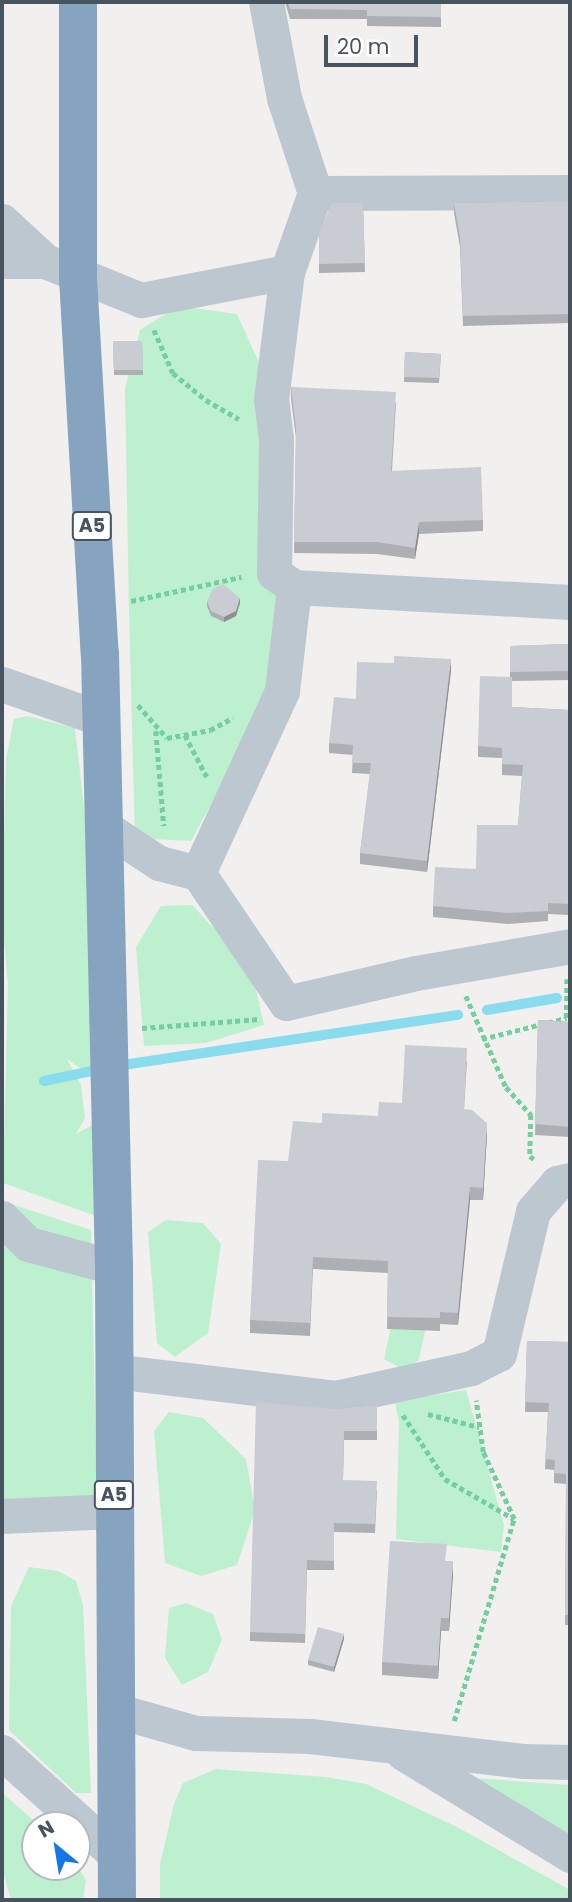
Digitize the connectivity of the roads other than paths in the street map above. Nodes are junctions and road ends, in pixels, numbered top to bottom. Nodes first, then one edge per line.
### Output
1 (78, 2) edge
2 (266, 2) edge
3 (570, 192) edge
4 (315, 193) junction
5 (2, 221) edge
6 (2, 261) edge
7 (62, 270) junction
8 (287, 272) junction
9 (284, 580) junction
10 (570, 602) edge
11 (2, 684) edge
12 (99, 718) junction
13 (103, 826) junction
14 (198, 873) junction
15 (569, 946) edge
16 (570, 1180) edge
17 (2, 1218) edge
18 (114, 1267) junction
19 (113, 1371) junction
20 (114, 1511) junction
21 (2, 1516) edge
22 (118, 1711) junction
23 (393, 1748) junction
24 (2, 1752) edge
25 (570, 1762) edge
26 (116, 1855) junction
27 (570, 1855) edge
28 (117, 1900) edge

1 - 7 highway, A5 / A5
2 - 4 street
3 - 4 street
4 - 8 street
5 - 7 street
6 - 7 street
7 - 8 street
7 - 12 highway, A5 / A5
8 - 9 street
9 - 10 street
9 - 14 street
11 - 12 street
12 - 13 highway, A5 / A5
13 - 14 street
13 - 18 highway, A5 / A5
14 - 15 street
16 - 19 street
17 - 18 street
18 - 19 highway, A5 / A5
19 - 20 highway, A5 / A5
20 - 21 street
20 - 22 highway, A5 / A5
22 - 23 street
22 - 26 highway, A5 / A5
23 - 25 street
23 - 27 street
24 - 26 street
26 - 28 highway, A5 / A5

